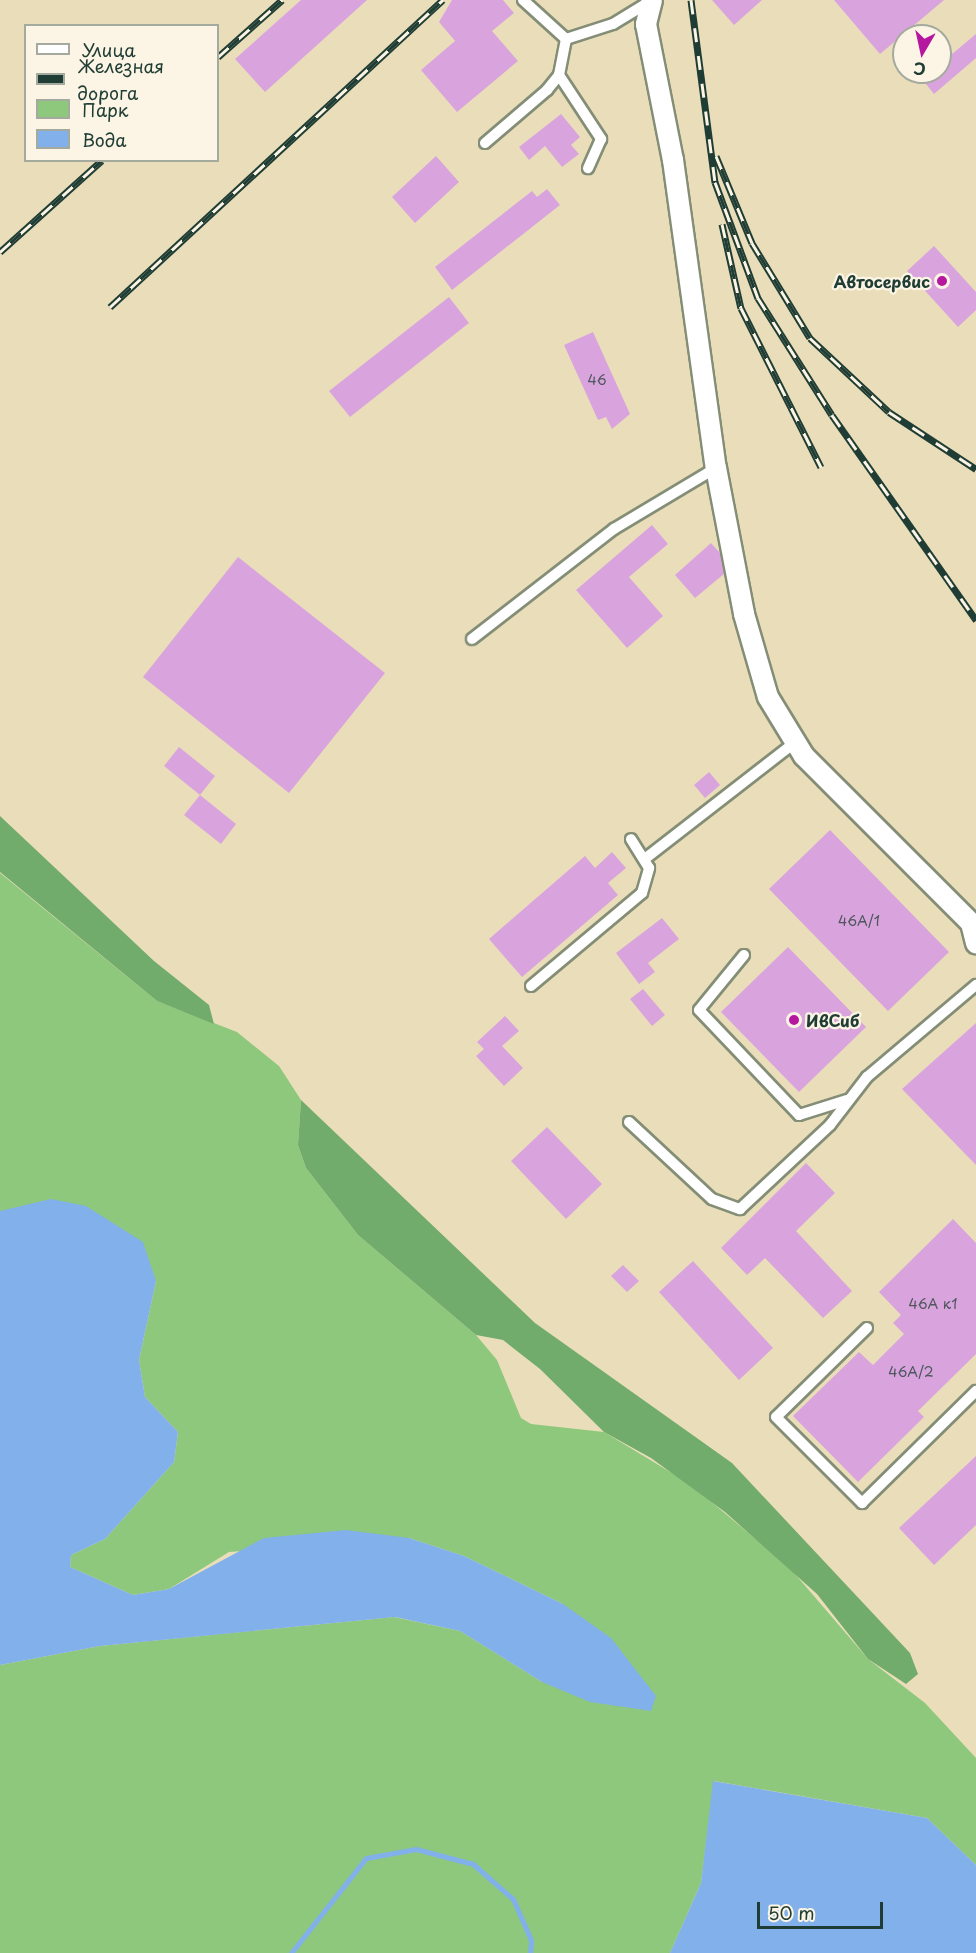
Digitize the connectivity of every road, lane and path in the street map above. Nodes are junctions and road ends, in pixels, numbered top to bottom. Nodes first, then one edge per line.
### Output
1 (523, 0) edge
2 (651, 1) edge
3 (566, 39) junction
4 (560, 75) junction
5 (485, 143) dead end
6 (588, 168) dead end
7 (716, 468) junction
8 (472, 639) dead end
9 (794, 742) junction
10 (631, 839) dead end
11 (646, 858) junction
12 (976, 943) edge
13 (744, 955) dead end
14 (976, 985) edge
15 (531, 986) dead end
16 (847, 1100) junction
17 (629, 1122) dead end
18 (867, 1329) dead end
19 (976, 1391) edge

1 - 3 lane
2 - 3 lane
2 - 7 street
3 - 4 lane
4 - 5 lane
4 - 6 lane
7 - 8 lane
7 - 9 street
9 - 11 lane
9 - 12 street
10 - 11 lane
11 - 15 lane
13 - 16 lane
14 - 16 lane
16 - 17 lane
18 - 19 lane

